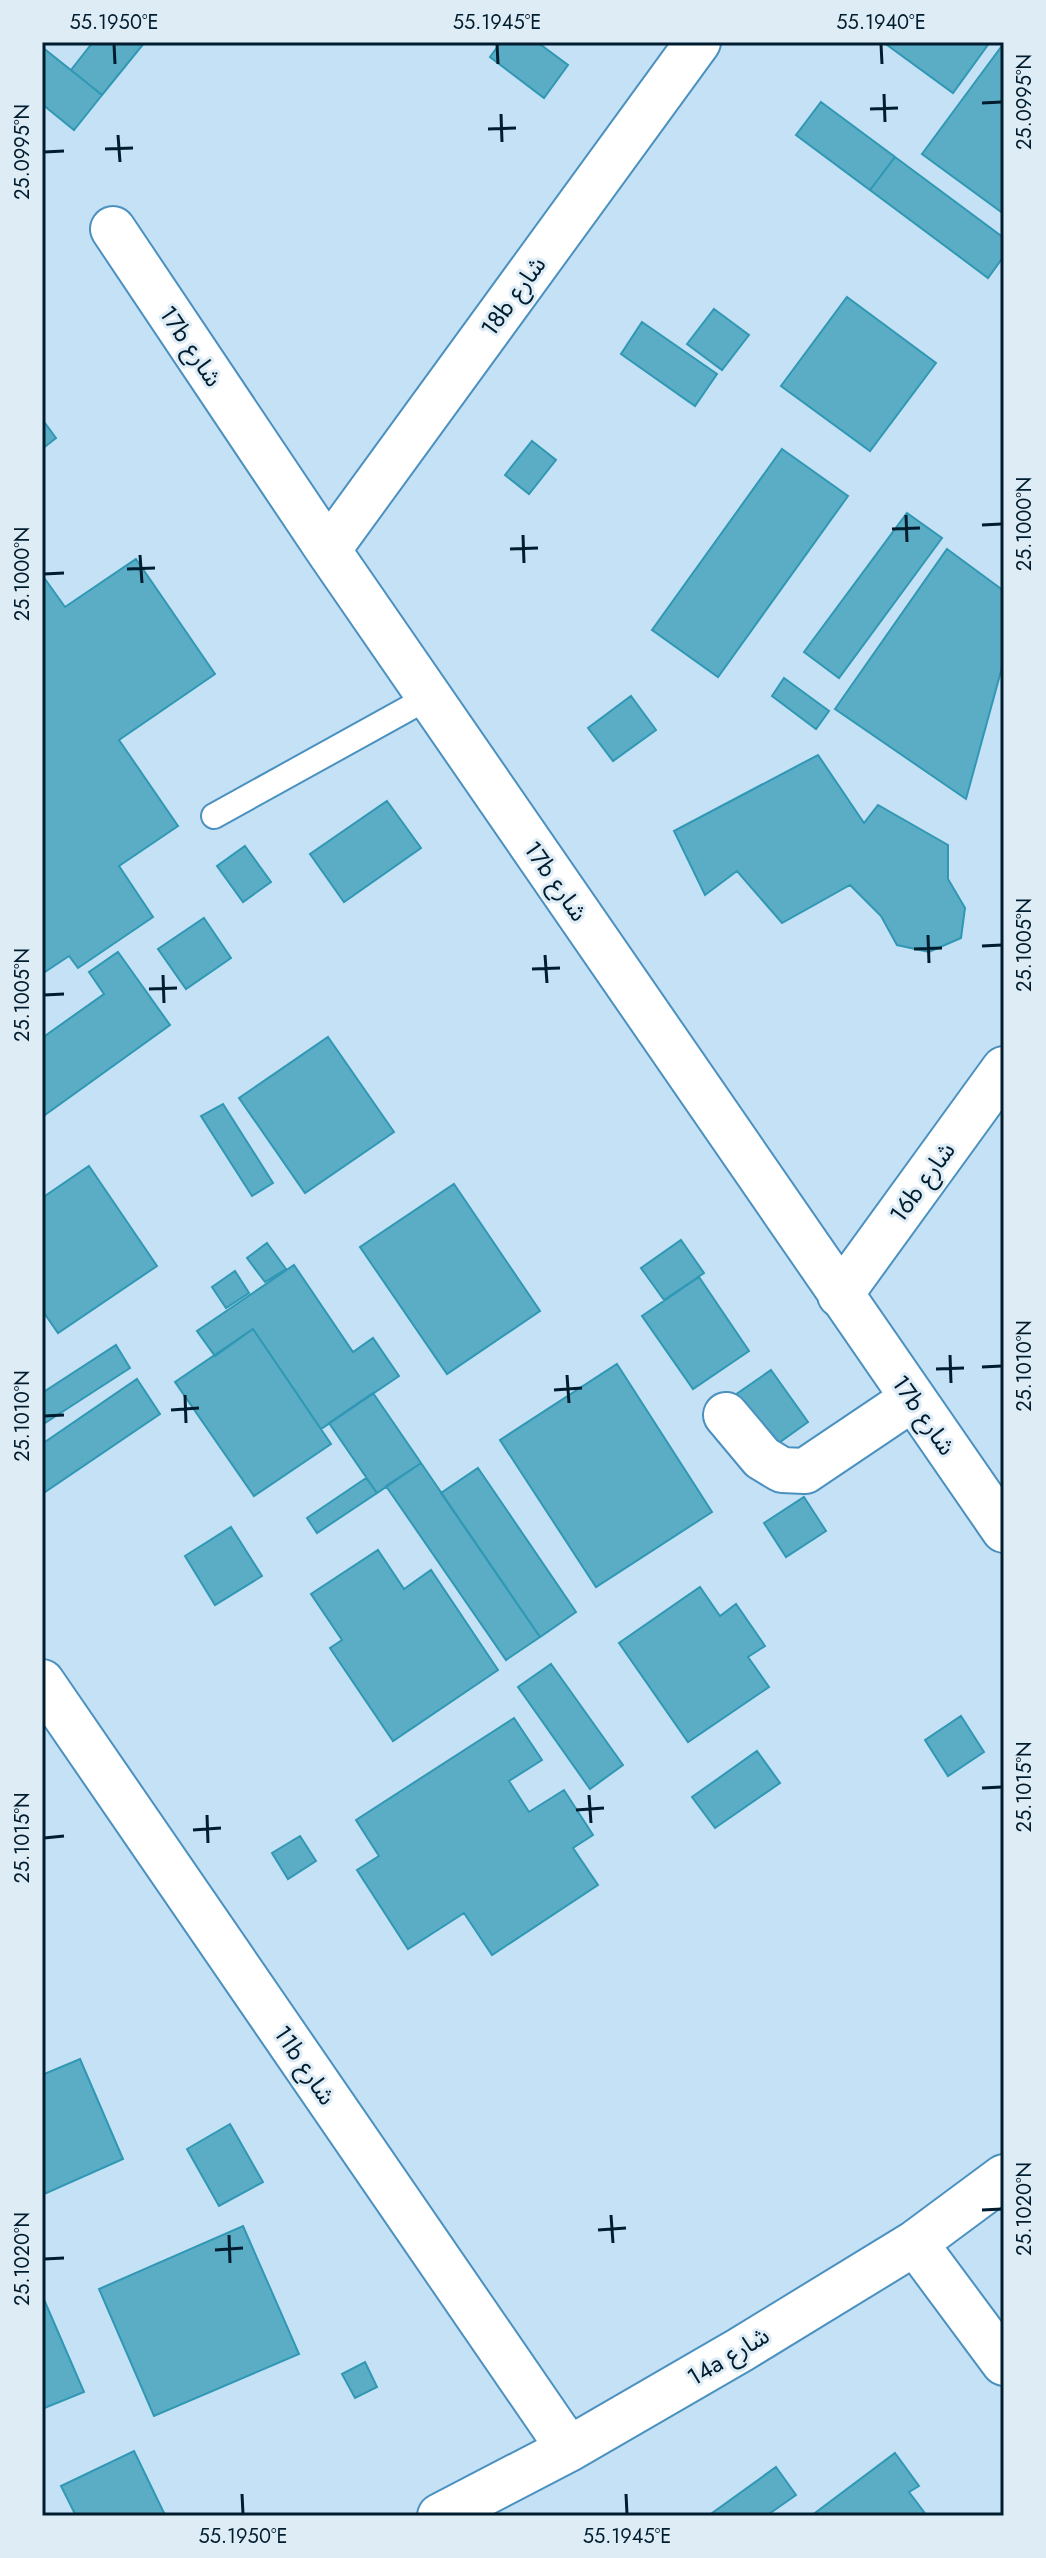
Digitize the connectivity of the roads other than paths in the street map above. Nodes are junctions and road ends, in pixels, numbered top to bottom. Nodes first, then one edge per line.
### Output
1 (698, 42) edge
2 (113, 229) dead end
3 (328, 550) junction
4 (429, 697) junction
5 (214, 816) dead end
6 (1004, 1069) edge
7 (840, 1295) junction
8 (912, 1399) junction
9 (726, 1415) dead end
10 (1004, 1530) edge
11 (49, 1705) edge
12 (1004, 2177) edge
13 (915, 2243) junction
14 (1004, 2363) edge
15 (569, 2449) junction
16 (440, 2516) edge

1 - 3 street, 18b شارع
2 - 3 street, 17b شارع
3 - 4 street, 17b شارع
4 - 5 lane
4 - 7 street, 17b شارع
6 - 7 street, 16b شارع
7 - 8 street, 17b شارع
8 - 9 street
8 - 10 street, 17b شارع
11 - 15 street, 11b شارع
12 - 13 street, 14a شارع
13 - 14 street
13 - 15 street, 14a شارع
15 - 16 street, 14a شارع

